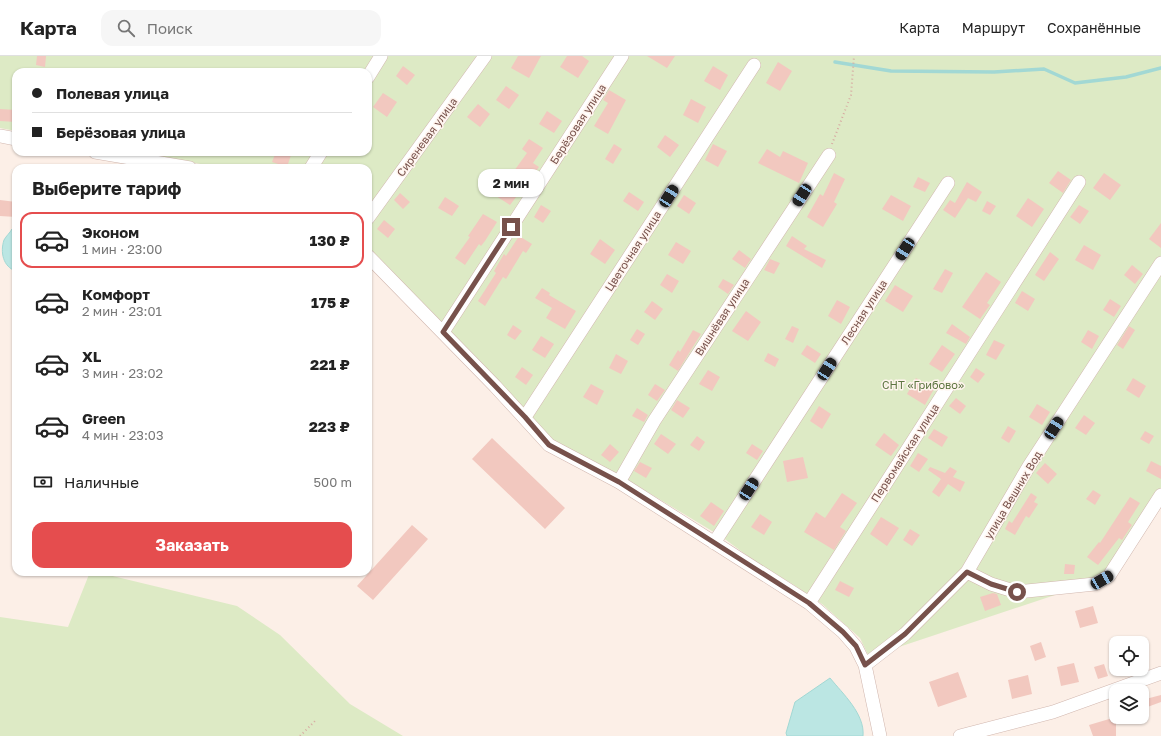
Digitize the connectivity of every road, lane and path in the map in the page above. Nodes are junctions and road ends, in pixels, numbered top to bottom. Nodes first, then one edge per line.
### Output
1 (381, 56) edge
2 (485, 56) edge
3 (622, 56) edge
4 (854, 56) edge
5 (754, 65) dead end
6 (372, 71) edge
7 (0, 136) edge
8 (12, 138) edge
9 (828, 155) joint
10 (119, 156) edge
11 (166, 164) edge
12 (1079, 182) dead end
13 (948, 183) dead end
14 (372, 212) edge
15 (372, 260) edge
16 (1161, 263) edge
17 (443, 332) junction
18 (525, 417) junction
19 (619, 482) junction
20 (1161, 495) edge
21 (714, 543) junction
22 (967, 572) junction
23 (809, 603) junction
24 (865, 665) junction
25 (1161, 673) edge
26 (315, 721) dead end
27 (300, 736) edge
28 (880, 736) edge
29 (960, 736) edge

1 - 6 street
2 - 14 street, Сиреневая улица
3 - 17 street, Берёзовая улица
4 - 9 path
5 - 18 street, Цветочная улица
7 - 8 street
9 - 19 street, Вишнёвая улица
10 - 11 street
12 - 23 street, Первомайская улица
13 - 21 street, Лесная улица
15 - 17 street
16 - 22 street, улица Вешних Вод
17 - 18 street
18 - 19 street
19 - 21 street
20 - 22 street
21 - 23 street
22 - 24 street, улица Вешних Вод
23 - 24 street
24 - 28 street
25 - 29 street
26 - 27 path

